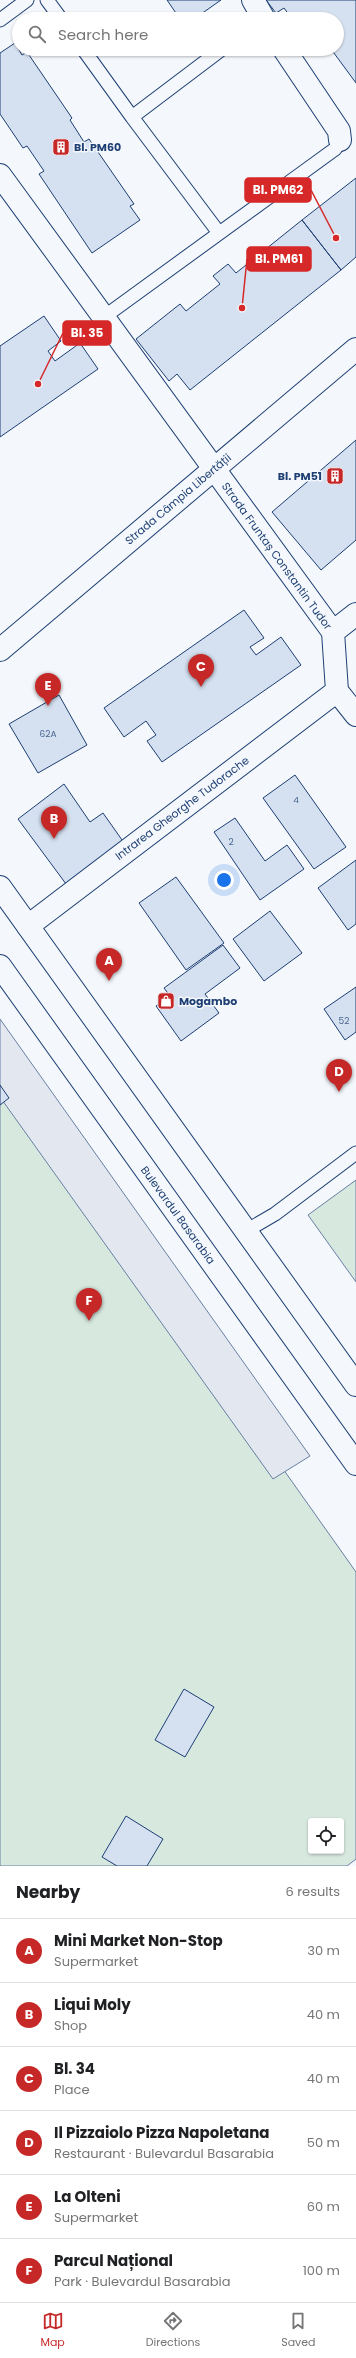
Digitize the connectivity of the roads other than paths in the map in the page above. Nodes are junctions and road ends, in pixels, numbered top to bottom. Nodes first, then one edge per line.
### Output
1 (27, 0) edge
2 (47, 0) edge
3 (56, 12) edge
4 (0, 20) edge
5 (88, 56) edge
6 (213, 56) edge
7 (289, 56) edge
8 (132, 117) junction
9 (340, 140) joint
10 (0, 175) edge
11 (219, 233) junction
12 (104, 317) junction
13 (356, 349) edge
14 (214, 468) junction
15 (356, 614) edge
16 (333, 632) junction
17 (0, 650) edge
18 (337, 691) junction
19 (356, 715) edge
20 (0, 887) edge
21 (28, 926) junction
22 (0, 966) edge
23 (356, 1153) edge
24 (246, 1231) junction
25 (356, 1385) edge
26 (356, 1464) edge

1 - 4 lane
2 - 3 lane
5 - 8 lane
6 - 8 lane
7 - 9 street
8 - 11 lane
9 - 11 lane
10 - 12 street, Strada Fruntaș Constantin Tudor
11 - 12 lane
12 - 14 street, Strada Fruntaș Constantin Tudor
13 - 14 street, Strada Câmpia Libertății
14 - 16 street, Strada Fruntaș Constantin Tudor
14 - 17 street, Strada Câmpia Libertății
15 - 16 street
16 - 18 street, Strada Fruntaș Constantin Tudor
18 - 19 street
18 - 21 street, Intrarea Gheorghe Tudorache
20 - 21 street
21 - 24 street
22 - 26 street, Bulevardul Basarabia
23 - 24 lane
24 - 25 street

